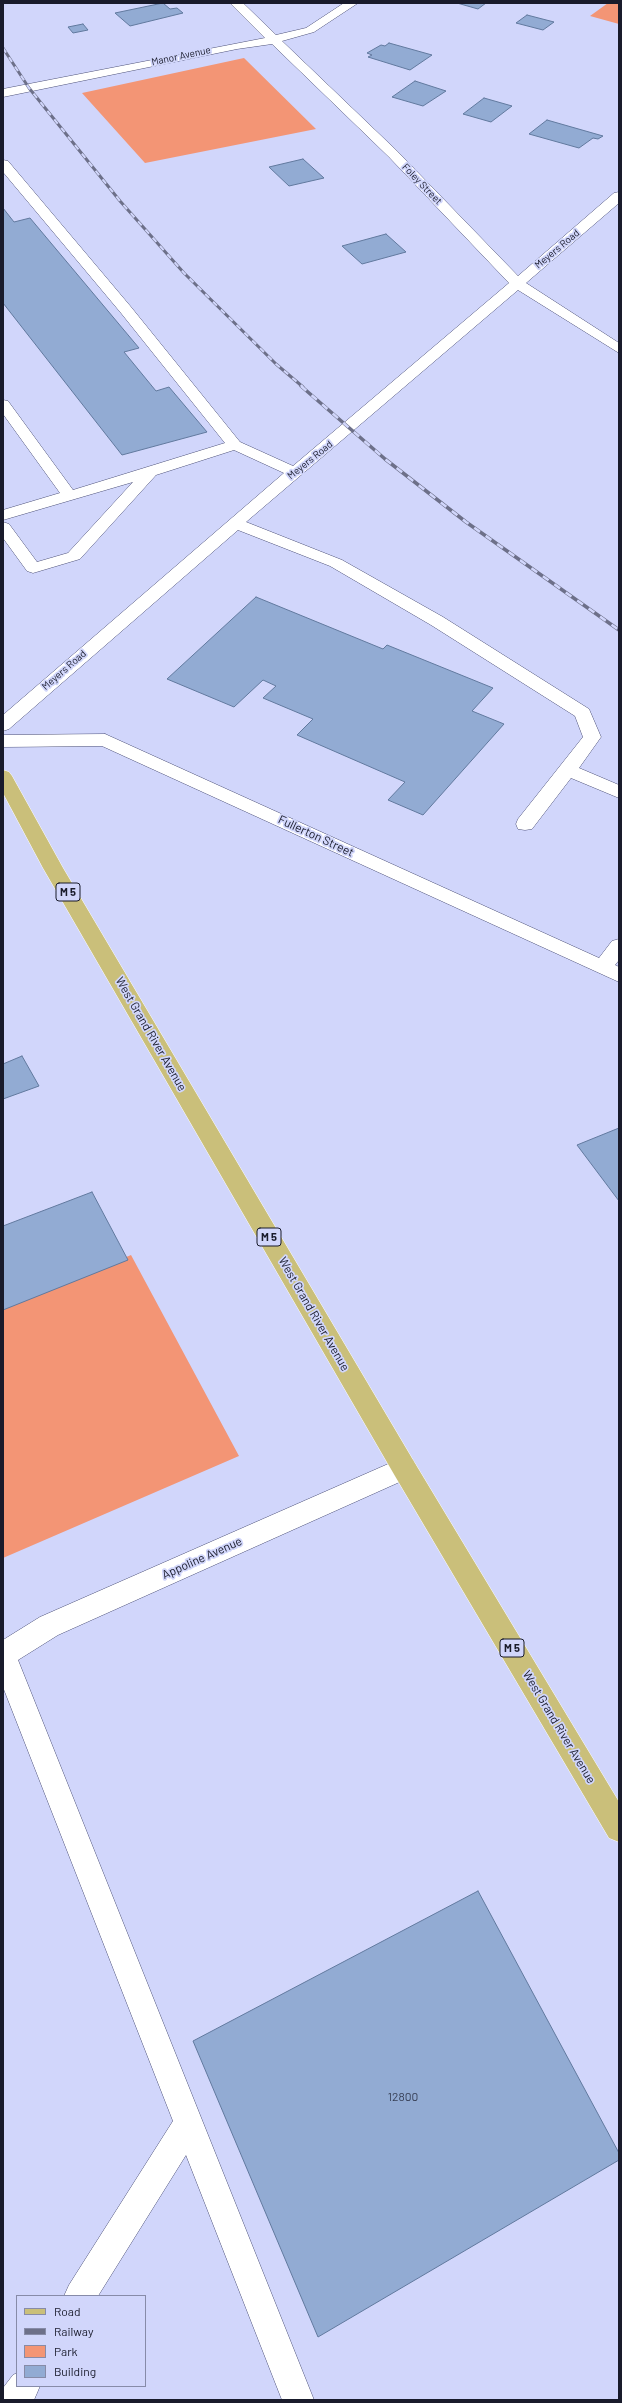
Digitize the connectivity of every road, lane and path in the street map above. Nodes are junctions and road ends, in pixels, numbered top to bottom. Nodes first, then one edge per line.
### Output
1 (236, 3) edge
2 (352, 3) edge
3 (273, 40) junction
4 (3, 93) edge
5 (3, 164) edge
6 (619, 196) edge
7 (517, 283) junction
8 (619, 349) edge
9 (3, 404) edge
10 (235, 445) junction
11 (151, 472) junction
12 (295, 472) junction
13 (70, 496) junction
14 (3, 515) edge
15 (236, 524) junction
16 (3, 527) edge
17 (3, 725) edge
18 (3, 741) edge
19 (568, 770) junction
20 (3, 776) edge
21 (619, 792) edge
22 (524, 824) dead end
23 (619, 946) edge
24 (611, 971) edge
25 (404, 1468) junction
26 (3, 1654) edge
27 (619, 1828) edge
28 (188, 2123) junction
29 (81, 2295) edge
30 (23, 2387) edge
31 (15, 2400) edge
32 (298, 2400) edge

1 - 3 street, Foley Street
2 - 3 street, Manor Avenue
3 - 4 street, Manor Avenue
3 - 7 street, Foley Street
5 - 10 street
6 - 7 street, Meyers Road
7 - 8 street, Foley Street
7 - 12 street, Meyers Road
9 - 13 street
10 - 11 street
10 - 12 street
11 - 13 street
11 - 16 street
12 - 15 street, Meyers Road
13 - 14 street
15 - 17 street, Meyers Road
15 - 19 street
18 - 24 street, Fullerton Street
19 - 21 street
19 - 22 street
20 - 25 main road, West Grand River Avenue / M 5
23 - 24 street
25 - 26 street, Appoline Avenue
25 - 27 main road, West Grand River Avenue / M 5
26 - 28 street
28 - 29 street
28 - 32 street
30 - 31 street

